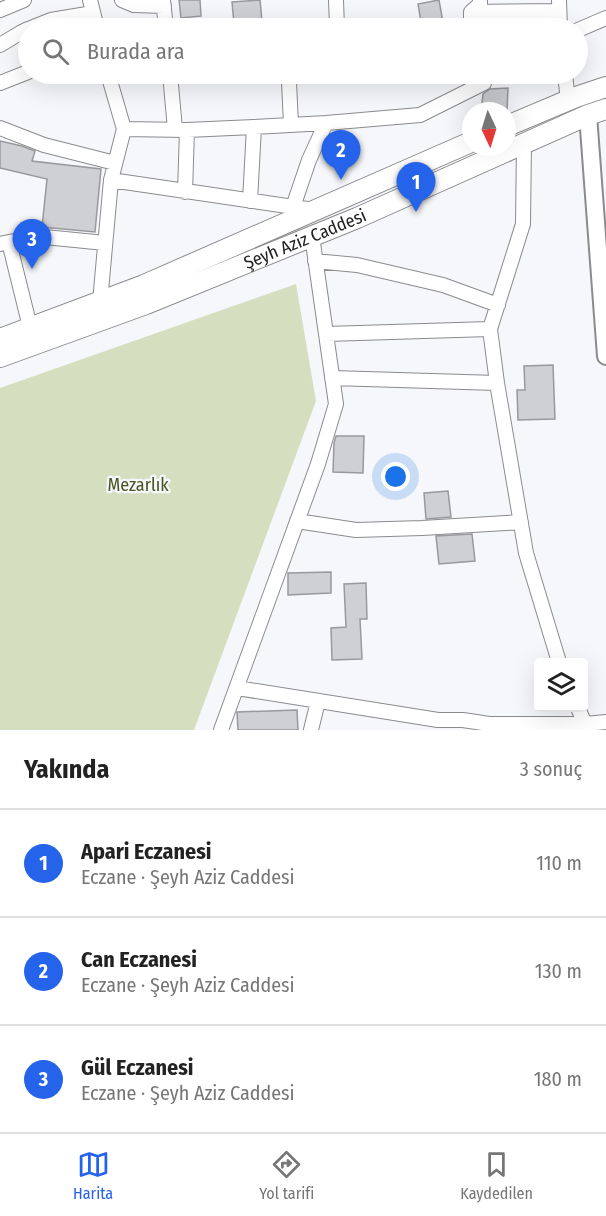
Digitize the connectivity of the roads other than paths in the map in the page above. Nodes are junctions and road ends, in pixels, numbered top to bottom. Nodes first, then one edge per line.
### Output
1 (24, 0) edge
2 (122, 0) edge
3 (336, 0) edge
4 (480, 0) edge
5 (163, 3) edge
6 (559, 5) edge
7 (91, 7) edge
8 (0, 10) edge
9 (471, 12) junction
10 (57, 18) edge
11 (165, 18) edge
12 (337, 18) edge
13 (471, 18) edge
14 (606, 18) edge
15 (588, 26) edge
16 (18, 34) edge
17 (0, 45) edge
18 (18, 76) edge
19 (0, 83) edge
20 (111, 84) edge
21 (172, 84) edge
22 (289, 84) edge
23 (482, 84) edge
24 (566, 84) edge
25 (606, 87) edge
26 (568, 101) junction
27 (597, 112) edge
28 (516, 122) edge
29 (326, 123) junction
30 (291, 125) junction
31 (254, 127) junction
32 (0, 128) edge
33 (124, 129) junction
34 (181, 130) junction
35 (524, 144) junction
36 (462, 146) edge
37 (116, 163) junction
38 (111, 180) junction
39 (185, 192) junction
40 (250, 201) junction
41 (293, 207) junction
42 (314, 210) junction
43 (312, 236) junction
44 (5, 243) edge
45 (105, 243) junction
46 (315, 261) junction
47 (100, 302) junction
48 (498, 305) junction
49 (30, 327) junction
50 (490, 329) junction
51 (326, 334) junction
52 (0, 339) edge
53 (606, 355) edge
54 (0, 357) edge
55 (332, 378) junction
56 (497, 383) junction
57 (297, 521) junction
58 (521, 522) junction
59 (558, 658) edge
60 (237, 688) junction
61 (318, 701) junction
62 (580, 712) edge
63 (606, 722) edge
64 (585, 724) junction
65 (462, 725) edge
66 (489, 727) edge
67 (221, 730) edge
68 (311, 730) edge

1 - 8 street
2 - 5 street
3 - 12 street
4 - 9 street
5 - 11 street
6 - 9 street
7 - 10 street
9 - 13 street
14 - 15 street
16 - 17 street
18 - 19 street
20 - 33 street
21 - 34 street
22 - 30 street
23 - 29 street
24 - 26 street
25 - 26 main road
26 - 28 main road
27 - 35 main road, Şeyh Aziz Caddesi
27 - 53 street
29 - 30 street
29 - 41 street
30 - 31 street
31 - 34 street
31 - 40 street
32 - 37 street
33 - 34 street
33 - 37 street
34 - 39 street
35 - 43 main road, Şeyh Aziz Caddesi
35 - 48 street
36 - 42 main road, Şeyh Aziz Caddesi
37 - 38 street
38 - 39 street
38 - 45 street
39 - 40 street
40 - 41 street
41 - 42 street
42 - 47 main road, Şeyh Aziz Caddesi
43 - 46 street
43 - 54 main road, Şeyh Aziz Caddesi
44 - 45 street
44 - 49 street
45 - 47 street
46 - 48 street
46 - 51 street
47 - 49 main road, Şeyh Aziz Caddesi
48 - 50 street
49 - 52 main road, Şeyh Aziz Caddesi
50 - 51 street
50 - 56 street
51 - 55 street
55 - 56 street
55 - 57 street
56 - 58 street
57 - 58 street
57 - 60 street
58 - 59 street
60 - 61 street
60 - 67 street
61 - 65 street
61 - 68 street
62 - 64 street
63 - 64 street
64 - 66 street
65 - 66 street

